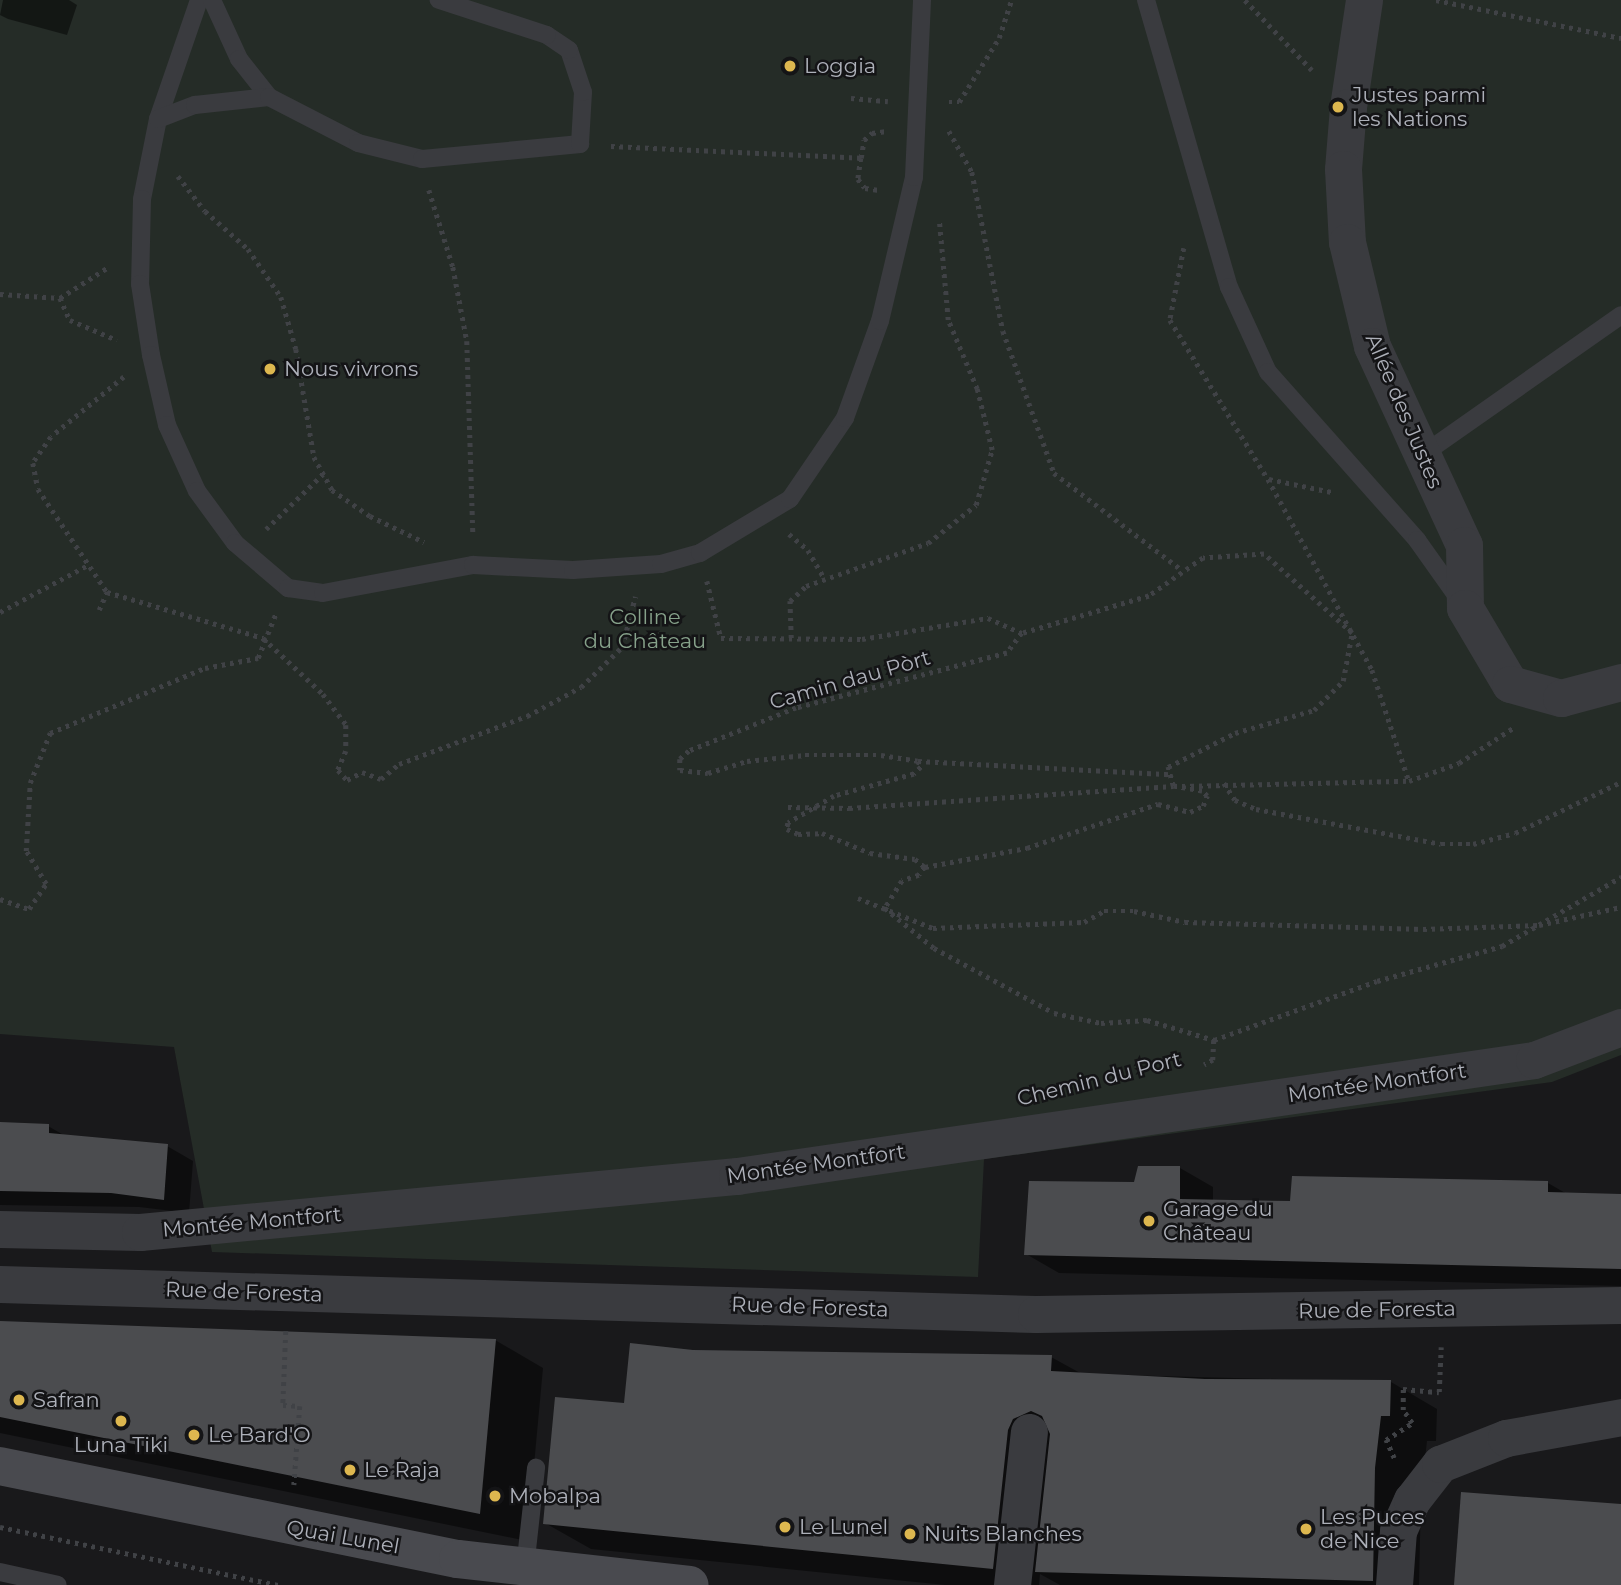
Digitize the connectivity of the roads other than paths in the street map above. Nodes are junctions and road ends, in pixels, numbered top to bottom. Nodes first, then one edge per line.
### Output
1 (199, 0) edge
2 (212, 0) edge
3 (439, 0) edge
4 (922, 0) edge
5 (1146, 0) edge
6 (1364, 0) edge
7 (269, 97) junction
8 (158, 119) junction
9 (1621, 315) edge
10 (1422, 455) junction
11 (1465, 608) junction
12 (1621, 682) edge
13 (1621, 1027) edge
14 (0, 1229) edge
15 (0, 1284) edge
16 (1621, 1305) edge
17 (1621, 1417) edge
18 (1030, 1432) dead end
19 (0, 1466) edge
20 (536, 1468) dead end
21 (524, 1568) junction
22 (0, 1572) edge
23 (58, 1585) edge
24 (690, 1585) edge
25 (1012, 1585) edge
26 (1394, 1585) edge

1 - 8 lane
2 - 7 lane
3 - 7 lane
4 - 8 lane
5 - 11 lane
6 - 10 street, Allée des Justes
7 - 8 lane
9 - 10 lane
10 - 11 street, Allée des Justes
11 - 12 street, Allée des Justes
13 - 14 street, Montée Montfort
15 - 16 street, Rue de Foresta
17 - 26 street
18 - 25 street
19 - 21 main road, Quai Lunel
20 - 21 lane
21 - 24 main road, Quai Lunel
22 - 23 lane

